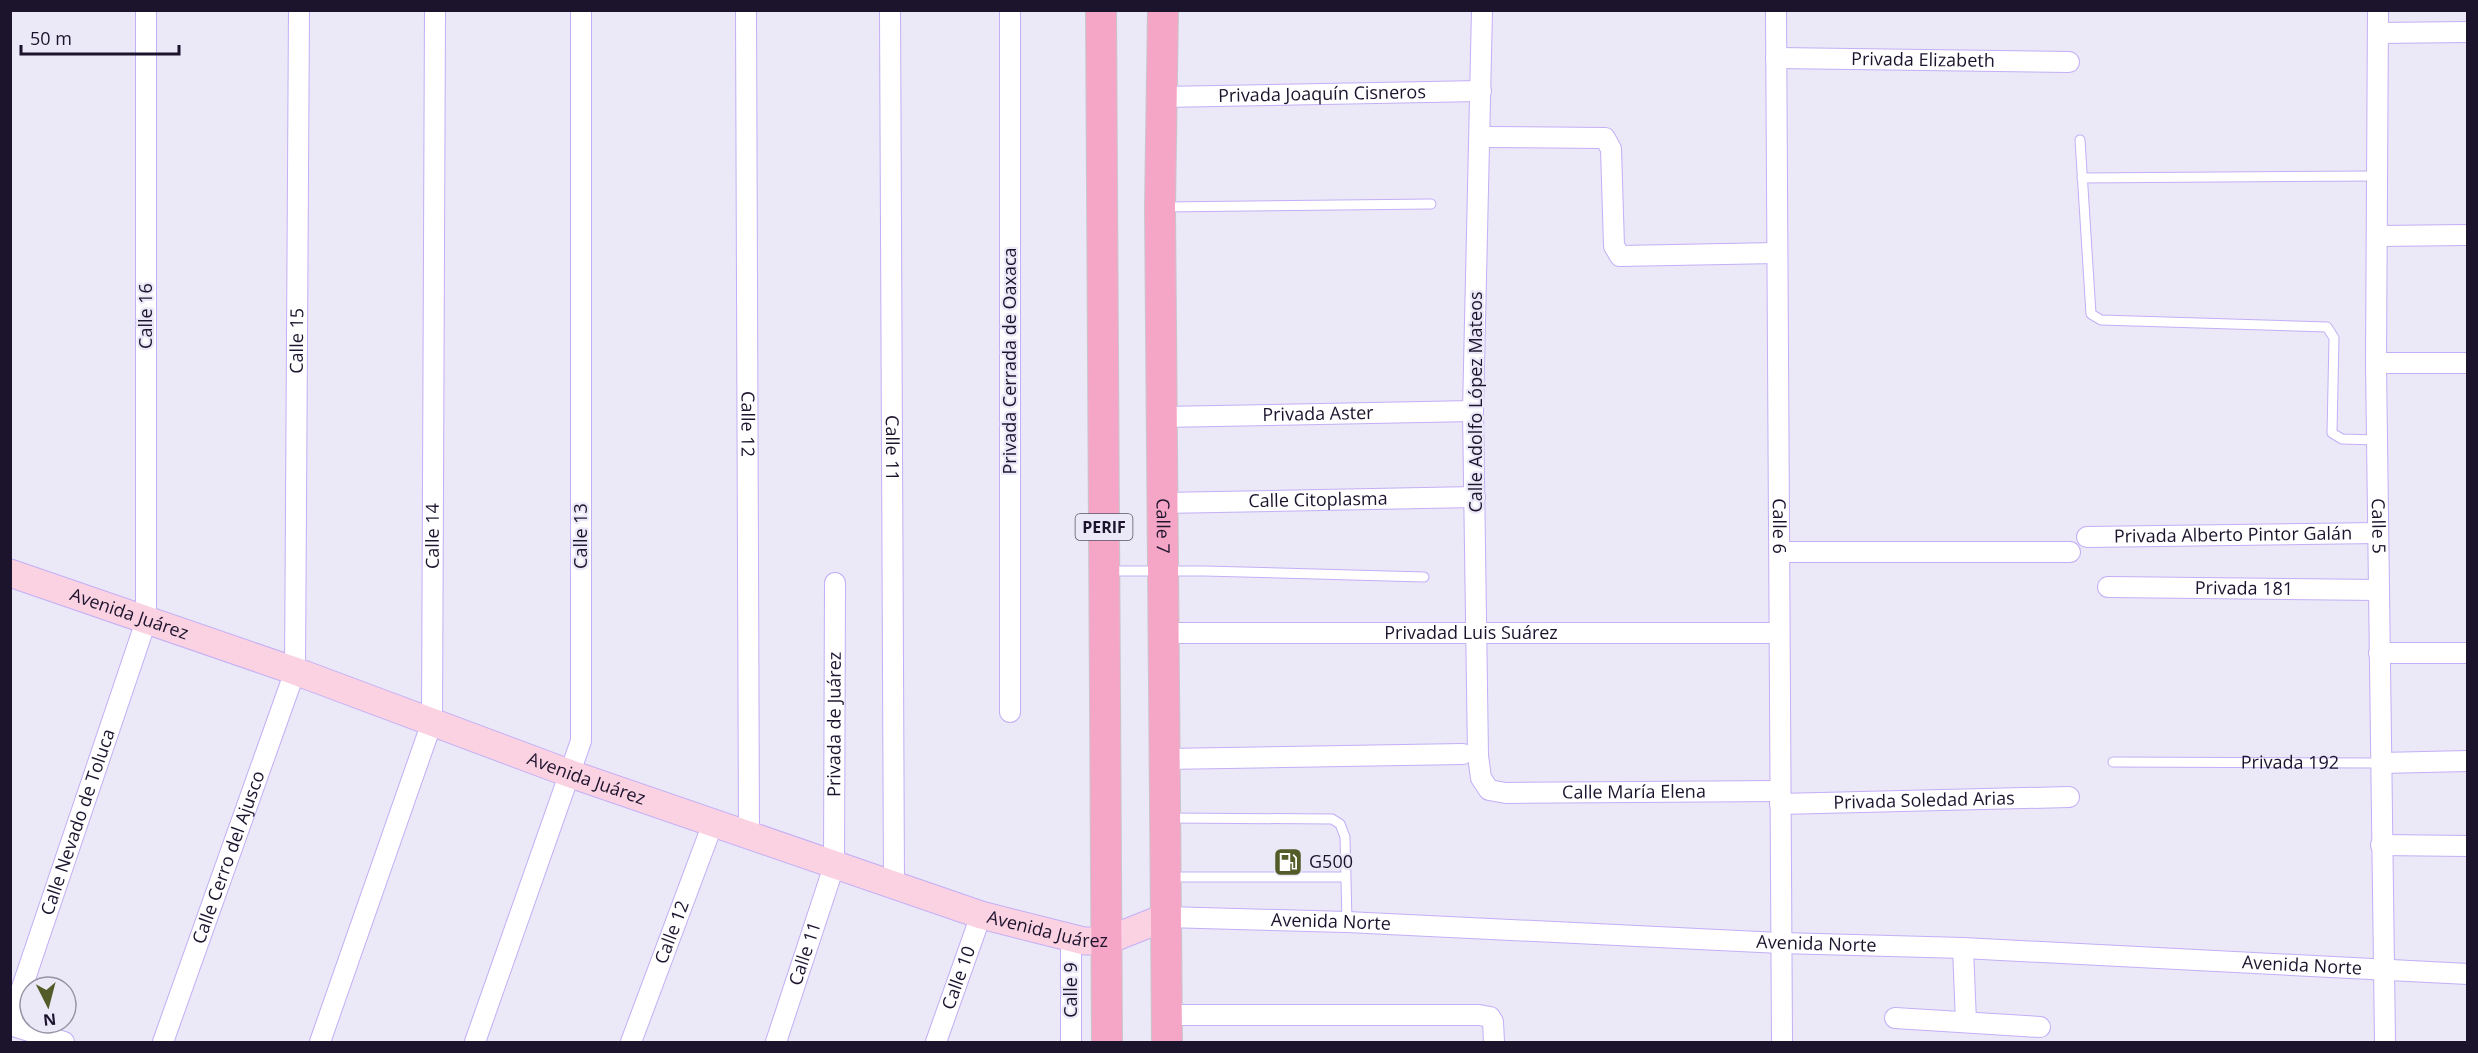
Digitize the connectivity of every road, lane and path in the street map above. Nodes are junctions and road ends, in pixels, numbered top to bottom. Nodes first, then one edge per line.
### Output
1 (146, 10) edge
2 (299, 10) edge
3 (435, 10) edge
4 (581, 10) edge
5 (746, 10) edge
6 (890, 10) edge
7 (1010, 10) edge
8 (1101, 10) edge
9 (1163, 10) edge
10 (1482, 10) edge
11 (1776, 10) edge
12 (2378, 10) edge
13 (2468, 32) edge
14 (2378, 33) junction
15 (1776, 58) junction
16 (2069, 62) dead end
17 (1481, 91) junction
18 (1162, 97) junction
19 (1480, 137) junction
20 (2080, 140) dead end
21 (2378, 177) junction
22 (2082, 178) junction
23 (1431, 204) dead end
24 (1160, 207) junction
25 (2468, 235) edge
26 (2378, 236) junction
27 (1776, 253) junction
28 (2376, 363) junction
29 (2468, 363) edge
30 (1473, 411) junction
31 (1162, 417) junction
32 (2377, 440) junction
33 (1475, 497) junction
34 (1162, 503) junction
35 (2378, 533) junction
36 (2087, 537) dead end
37 (1780, 552) junction
38 (2070, 552) dead end
39 (1104, 571) junction
40 (1163, 572) junction
41 (10, 573) edge
42 (1424, 577) dead end
43 (835, 583) dead end
44 (2108, 587) dead end
45 (2379, 590) junction
46 (146, 621) junction
47 (1476, 631) junction
48 (1163, 633) junction
49 (1779, 633) junction
50 (2379, 653) junction
51 (2468, 653) edge
52 (295, 671) junction
53 (1010, 712) dead end
54 (432, 722) junction
55 (1463, 754) dead end
56 (1165, 759) junction
57 (2468, 761) edge
58 (2113, 762) dead end
59 (2381, 763) junction
60 (571, 774) junction
61 (1489, 790) joint
62 (1780, 797) junction
63 (2069, 797) dead end
64 (1166, 818) junction
65 (713, 823) junction
66 (749, 836) junction
67 (2381, 845) junction
68 (2468, 846) edge
69 (834, 866) junction
70 (1166, 877) junction
71 (1344, 877) junction
72 (894, 886) junction
73 (981, 915) junction
74 (1166, 917) junction
75 (1347, 922) junction
76 (1071, 938) junction
77 (1106, 941) junction
78 (1781, 943) junction
79 (1963, 948) junction
80 (2385, 970) junction
81 (2468, 974) edge
82 (1895, 1018) dead end
83 (1966, 1022) junction
84 (10, 1024) edge
85 (2040, 1027) dead end
86 (1167, 1029) edge
87 (64, 1042) edge
88 (163, 1042) edge
89 (320, 1042) edge
90 (475, 1042) edge
91 (632, 1042) edge
92 (776, 1042) edge
93 (936, 1042) edge
94 (1071, 1042) edge
95 (1107, 1042) edge
96 (1494, 1042) edge
97 (1782, 1042) edge
98 (2385, 1042) edge

1 - 46 street, Calle 16
2 - 52 street, Calle 15
3 - 54 street, Calle 14
4 - 60 street, Calle 13
5 - 66 street, Calle 12
6 - 72 street, Calle 11
7 - 53 street, Privada Cerrada de Oaxaca
8 - 39 main road, PERIF
9 - 18 main road, Calle 7
10 - 17 street, Calle Adolfo López Mateos
11 - 15 street, Calle 6
12 - 14 street, Calle 5
13 - 14 street
14 - 21 street, Calle 5
15 - 16 street, Privada Elizabeth
15 - 27 street, Calle 6
17 - 18 street, Privada Joaquín Cisneros
17 - 19 street, Calle Adolfo López Mateos
18 - 24 main road, Calle 7
19 - 27 street
19 - 30 street, Calle Adolfo López Mateos
20 - 22 lane
21 - 22 lane
21 - 26 street, Calle 5
22 - 32 lane
23 - 24 lane
24 - 31 main road, Calle 7
25 - 26 street
26 - 28 street, Calle 5
27 - 37 street, Calle 6
28 - 29 street
28 - 32 street, Calle 5
30 - 31 street, Privada Aster
30 - 33 street, Calle Adolfo López Mateos
31 - 34 main road, Calle 7
32 - 35 street, Calle 5
33 - 34 street, Calle Citoplasma
33 - 47 street, Calle Adolfo López Mateos
34 - 40 main road, Calle 7
35 - 36 street, Privada Alberto Pintor Galán
35 - 45 street, Calle 5
37 - 38 street
37 - 49 street, Calle 6
39 - 40 lane
39 - 77 main road, PERIF
40 - 42 lane
40 - 48 main road, Calle 7
41 - 46 street, Avenida Juárez
43 - 69 street, Privada de Juárez
44 - 45 street, Privada 181
45 - 50 street, Calle 5
46 - 52 street, Avenida Juárez
46 - 84 street, Calle Nevado de Toluca
47 - 48 street, Privadad Luis Suárez
47 - 49 street, Privadad Luis Suárez
47 - 61 street, Calle Adolfo López Mateos
48 - 56 main road, Calle 7
49 - 62 street, Calle 6
50 - 51 street
50 - 59 street, Calle 5
52 - 54 street, Avenida Juárez
52 - 88 street, Calle Cerro del Ajusco
54 - 60 street, Avenida Juárez
54 - 89 street, Calle 14
55 - 56 street
56 - 64 main road, Calle 7
57 - 59 street, Privada 192
58 - 59 lane, Privada 192
59 - 67 street, Calle 5
60 - 65 street, Avenida Juárez
60 - 90 street, Calle 13
61 - 62 street, Calle María Elena
62 - 63 street, Privada Soledad Arias
62 - 78 street, Calle 6
64 - 70 main road, Calle 7
64 - 71 lane
65 - 66 street, Avenida Juárez
65 - 91 street, Calle 12
66 - 69 street, Avenida Juárez
67 - 68 street
67 - 80 street, Calle 5
69 - 72 street, Avenida Juárez
69 - 92 street, Calle 11
70 - 71 lane
70 - 74 main road, Calle 7
71 - 75 lane
72 - 73 street, Avenida Juárez
73 - 76 street, Avenida Juárez
73 - 93 street, Calle 10
74 - 75 street, Avenida Norte
74 - 77 street, Avenida Juárez
74 - 86 main road, Calle 7
75 - 78 street, Avenida Norte
76 - 77 street, Avenida Juárez
76 - 94 street, Calle 9
77 - 95 main road, PERIF
78 - 79 street, Avenida Norte
78 - 97 street, Calle 6
79 - 80 street, Avenida Norte
79 - 83 street
80 - 81 street, Avenida Norte
80 - 98 street, Calle 5
82 - 83 street
83 - 85 street
84 - 87 street
86 - 96 street

